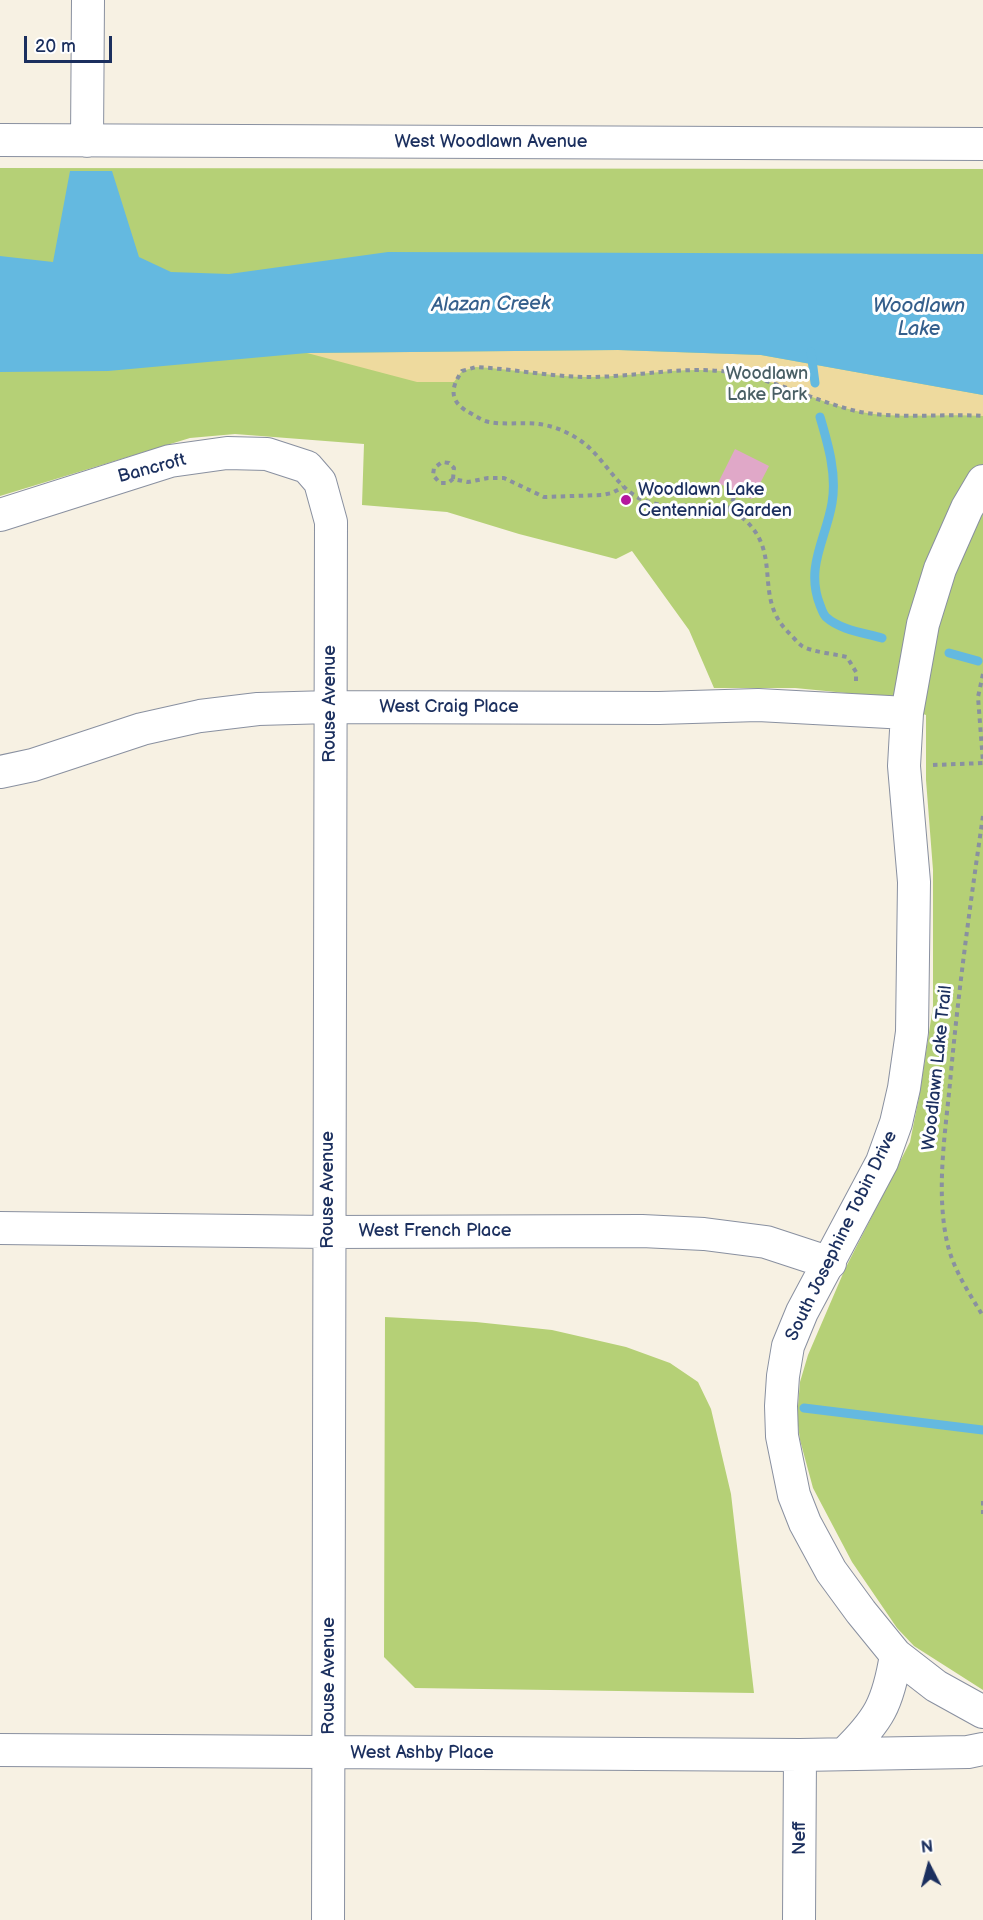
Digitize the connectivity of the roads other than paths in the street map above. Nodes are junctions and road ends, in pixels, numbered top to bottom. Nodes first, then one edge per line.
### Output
1 (88, 0) edge
2 (0, 140) edge
3 (87, 141) junction
4 (983, 144) edge
5 (307, 466) joint
6 (983, 481) edge
7 (0, 516) edge
8 (330, 707) junction
9 (907, 713) junction
10 (0, 772) edge
11 (0, 1228) edge
12 (328, 1232) junction
13 (830, 1263) junction
14 (896, 1655) junction
15 (983, 1712) edge
16 (983, 1749) edge
17 (0, 1750) edge
18 (329, 1752) junction
19 (844, 1754) junction
20 (800, 1755) junction
21 (328, 1920) edge
22 (799, 1920) edge

1 - 3 street
2 - 3 street, West Woodlawn Avenue
3 - 4 street, West Woodlawn Avenue
5 - 7 street, Bancroft
5 - 8 street, Rouse Avenue
6 - 9 street, South Josephine Tobin Drive
8 - 9 street, West Craig Place
8 - 10 street, West Craig Place
8 - 12 street, Rouse Avenue
9 - 13 street, South Josephine Tobin Drive
11 - 12 street, West French Place
12 - 13 street, West French Place
12 - 18 street, Rouse Avenue
13 - 14 street, South Josephine Tobin Drive
14 - 15 street, South Josephine Tobin Drive
14 - 19 street
16 - 19 street, West Ashby Place
17 - 18 street, West Ashby Place
18 - 20 street, West Ashby Place
18 - 21 street, Rouse Avenue
19 - 20 street, West Ashby Place
20 - 22 street, Neff

